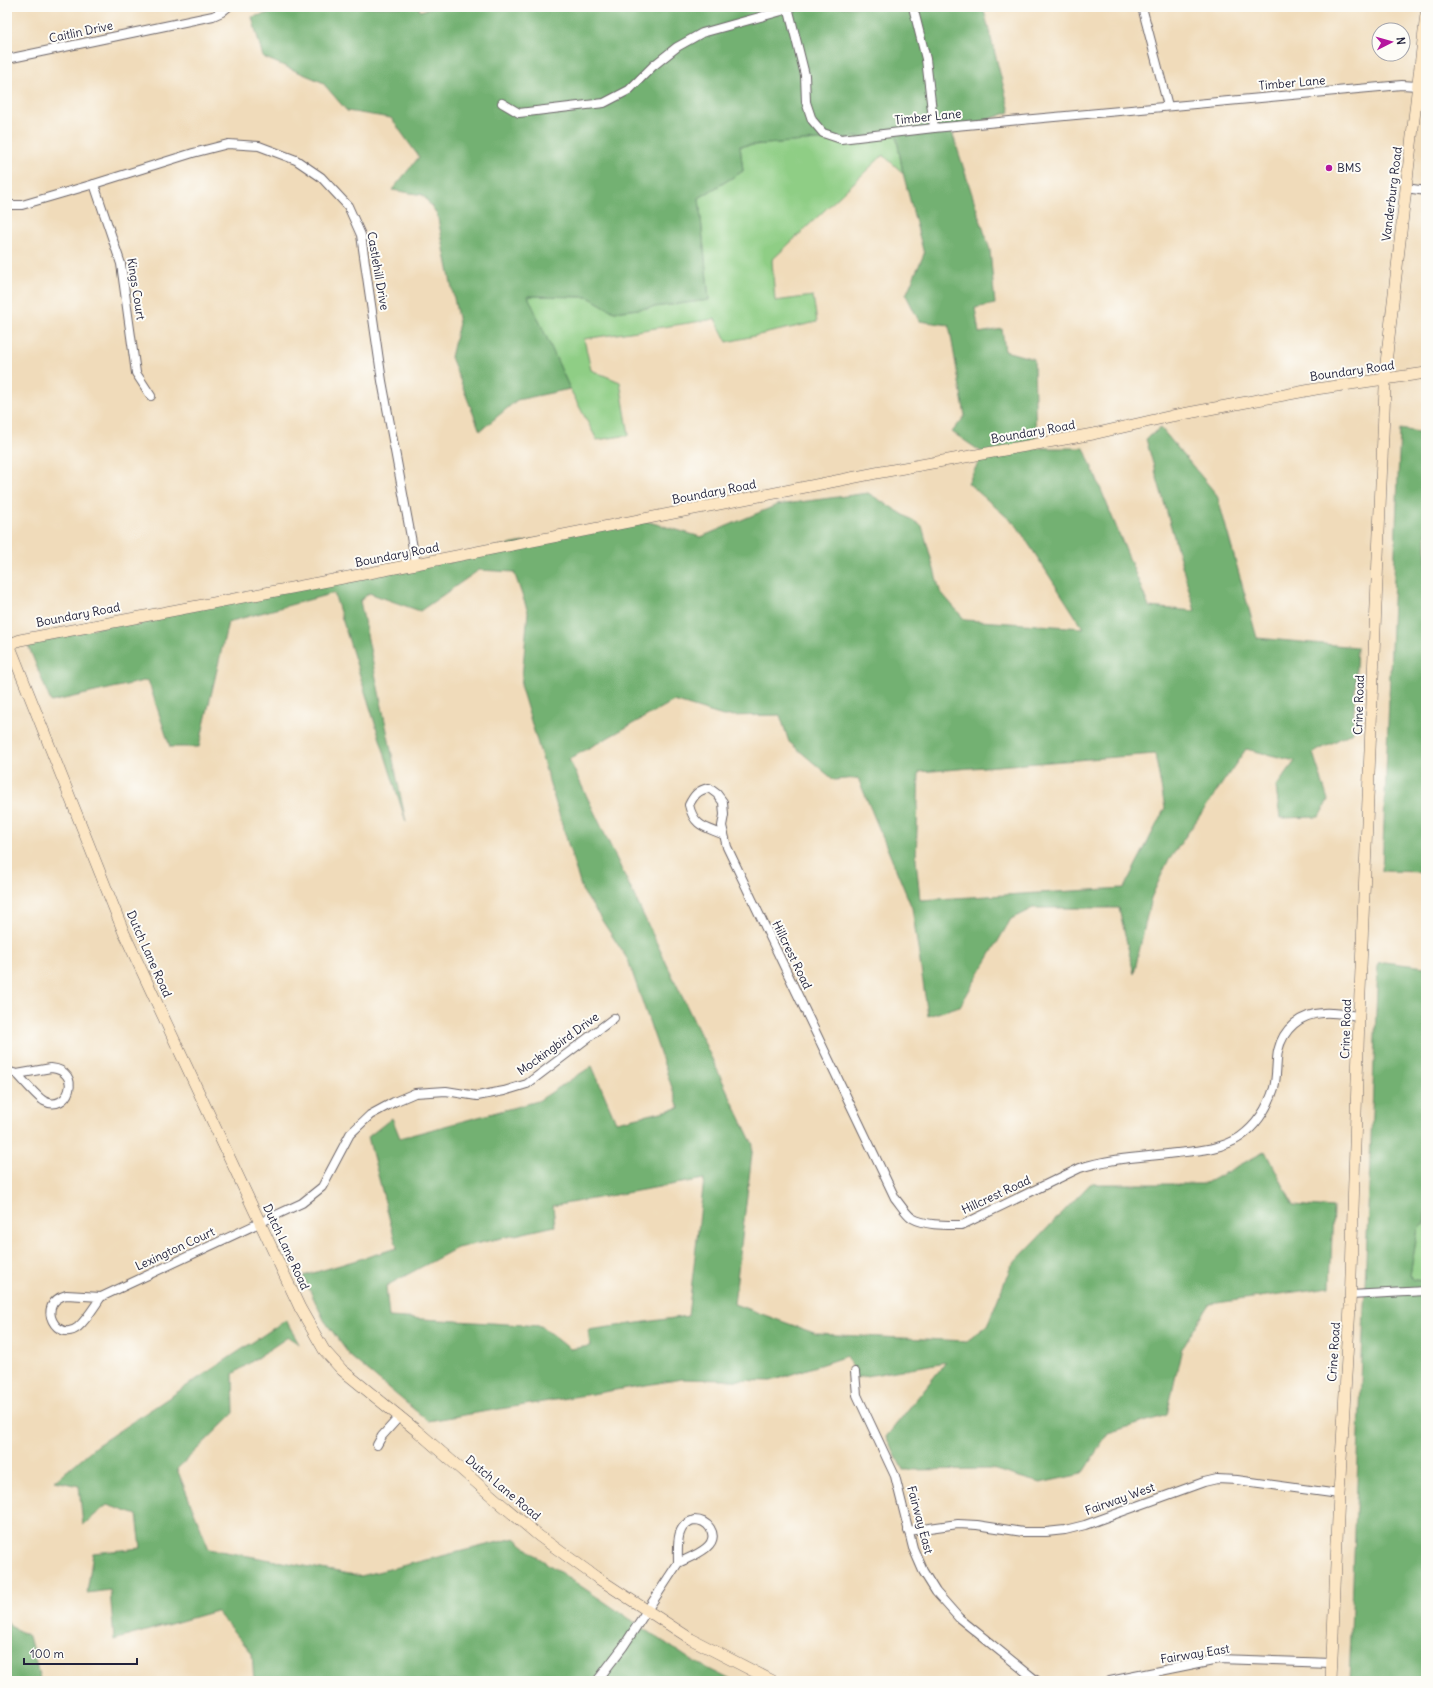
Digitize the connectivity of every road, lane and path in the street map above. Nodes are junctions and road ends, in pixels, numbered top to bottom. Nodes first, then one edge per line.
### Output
1 (228, 7) edge
2 (913, 7) edge
3 (1142, 7) edge
4 (789, 8) edge
5 (1426, 14) edge
6 (7, 59) edge
7 (1417, 86) junction
8 (502, 102) dead end
9 (1168, 106) junction
10 (934, 128) junction
11 (94, 184) junction
12 (1406, 188) junction
13 (1426, 191) edge
14 (7, 205) edge
15 (1426, 373) edge
16 (1385, 378) junction
17 (151, 396) dead end
18 (416, 564) junction
19 (8, 644) edge
20 (724, 835) junction
21 (1359, 1016) junction
22 (614, 1018) dead end
23 (7, 1071) edge
24 (18, 1074) junction
25 (260, 1223) junction
26 (1426, 1291) edge
27 (1350, 1295) junction
28 (100, 1298) junction
29 (855, 1372) dead end
30 (400, 1416) junction
31 (377, 1445) dead end
32 (1339, 1494) junction
33 (908, 1531) junction
34 (678, 1563) junction
35 (647, 1610) junction
36 (1332, 1663) junction
37 (597, 1681) edge
38 (773, 1681) edge
39 (1037, 1681) edge
40 (1110, 1681) edge
41 (1332, 1681) edge

1 - 6 street, Caitlin Drive
2 - 10 street
3 - 9 street
4 - 8 street
4 - 10 street, Timber Lane
5 - 7 street, Vanderburg Road
7 - 9 street, Timber Lane
7 - 12 street, Vanderburg Road
9 - 10 street, Timber Lane
11 - 14 street, Castlehill Drive
11 - 17 street, Kings Court
11 - 18 street, Castlehill Drive
12 - 13 street
12 - 16 street, Vanderburg Road
15 - 16 street, Boundary Road
16 - 18 street, Boundary Road
16 - 21 street, Crine Road
18 - 19 street, Boundary Road
19 - 25 street, Dutch Lane Road
20 - 20 street, Hillcrest Road
20 - 21 street, Hillcrest Road
21 - 27 street, Crine Road
22 - 25 street, Mockingbird Drive
23 - 24 street
24 - 24 street
25 - 28 street, Lexington Court
25 - 30 street, Dutch Lane Road
26 - 27 street
27 - 32 street, Crine Road
28 - 28 street
29 - 33 street, Fairway East
30 - 31 street
30 - 35 street, Dutch Lane Road
32 - 33 street, Fairway West
32 - 36 street, Crine Road
33 - 39 street, Fairway East
34 - 34 street
34 - 35 street
35 - 37 street
35 - 38 street, Dutch Lane Road
36 - 40 street, Fairway East
36 - 41 street, Crine Road

